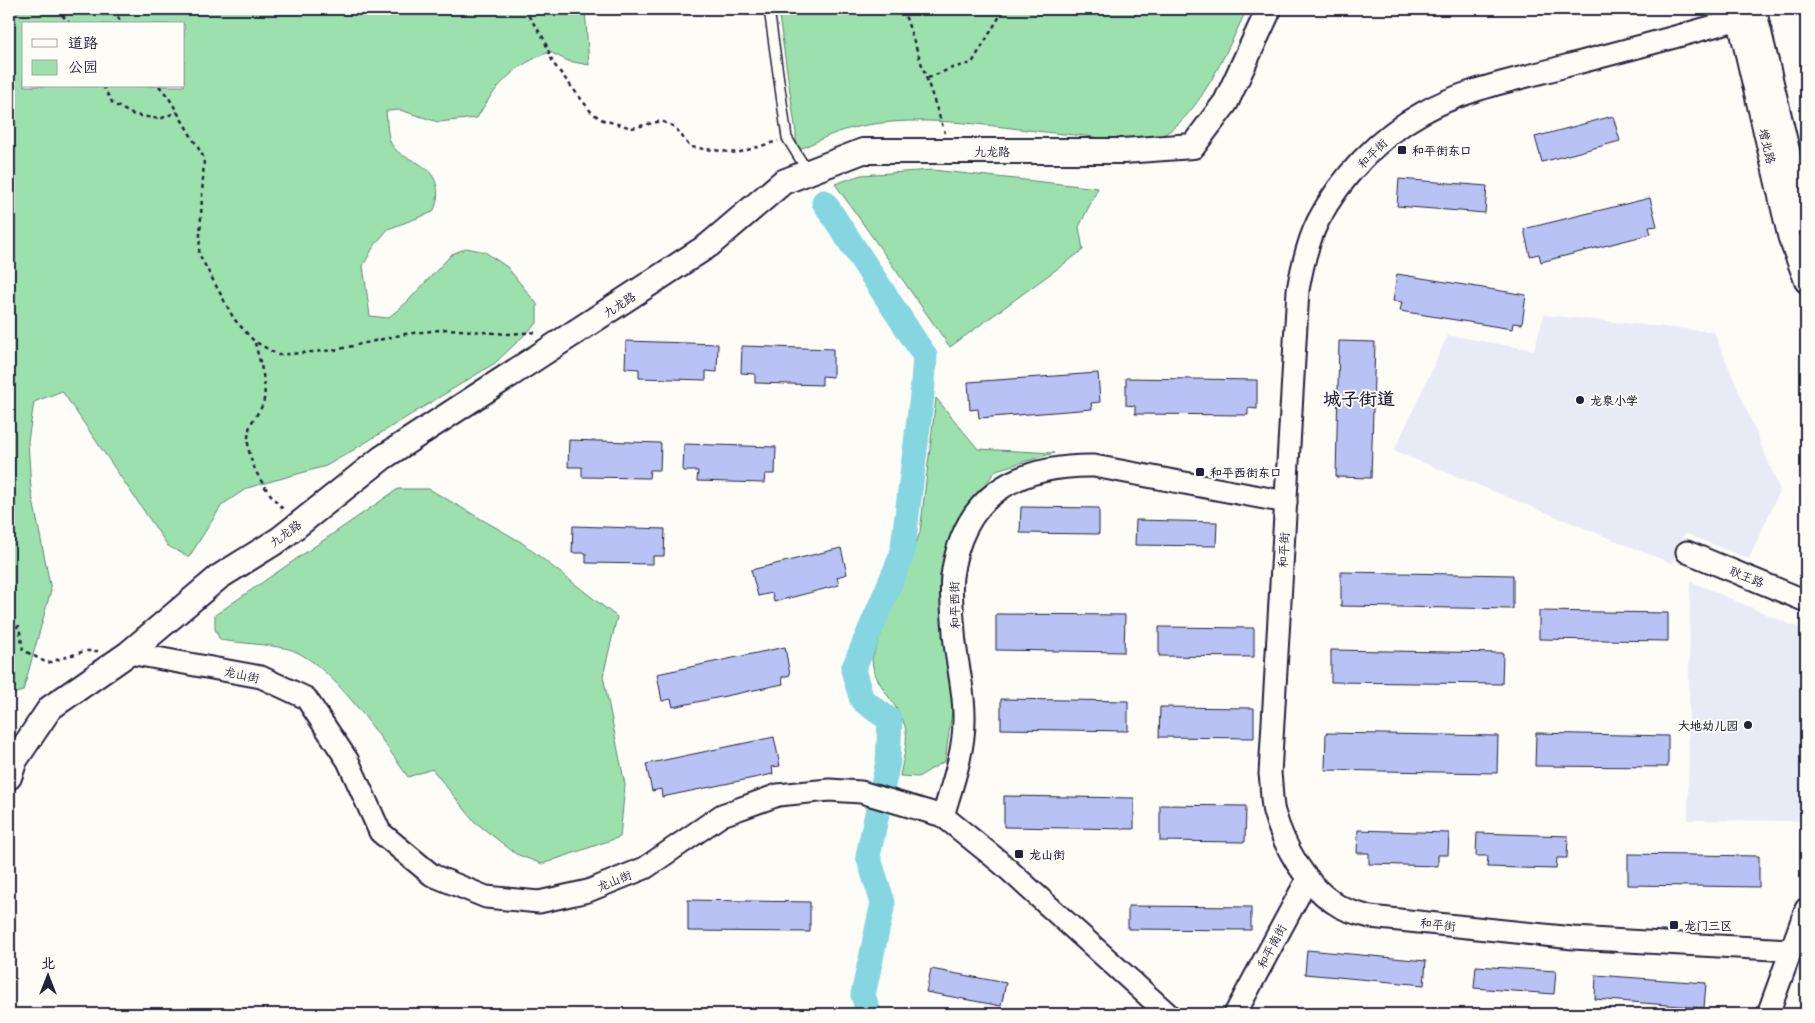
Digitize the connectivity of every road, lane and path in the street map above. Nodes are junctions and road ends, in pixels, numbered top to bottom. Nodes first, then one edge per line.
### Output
1 (57, 9) edge
2 (115, 9) edge
3 (524, 9) edge
4 (769, 9) edge
5 (903, 9) edge
6 (1004, 9) edge
7 (1269, 9) edge
8 (1746, 13) edge
9 (68, 22) edge
10 (120, 22) edge
11 (928, 78) junction
12 (104, 88) edge
13 (160, 88) edge
14 (177, 112) junction
15 (786, 138) junction
16 (951, 151) junction
17 (808, 172) junction
18 (1806, 224) edge
19 (1806, 282) edge
20 (541, 332) dead end
21 (254, 341) junction
22 (1286, 502) junction
23 (298, 525) junction
24 (1687, 552) dead end
25 (1806, 601) edge
26 (9, 631) edge
27 (100, 652) dead end
28 (129, 654) junction
29 (9, 777) edge
30 (943, 816) junction
31 (1308, 878) junction
32 (1806, 909) edge
33 (1791, 950) junction
34 (1168, 1014) edge
35 (1235, 1014) edge
36 (1768, 1014) edge

1 - 9 path
2 - 10 path
3 - 15 path
4 - 15 lane
5 - 11 path
6 - 11 path
7 - 16 main road, 九龙路
8 - 18 street, 增北路
8 - 19 street, 增北路
8 - 22 street, 和平街
11 - 16 path
12 - 14 path
13 - 14 path
14 - 21 path
15 - 17 lane
16 - 17 main road, 九龙路
17 - 23 main road, 九龙路
20 - 21 path
21 - 23 path
22 - 30 street, 和平西街
22 - 31 street, 和平街
23 - 28 main road, 九龙路
24 - 25 street, 耿王路
26 - 27 path
28 - 29 main road, 九龙路
28 - 30 street, 龙山街
30 - 34 street, 龙山街
31 - 33 street, 和平街
31 - 35 street, 和平南街
32 - 33 street
33 - 36 street

